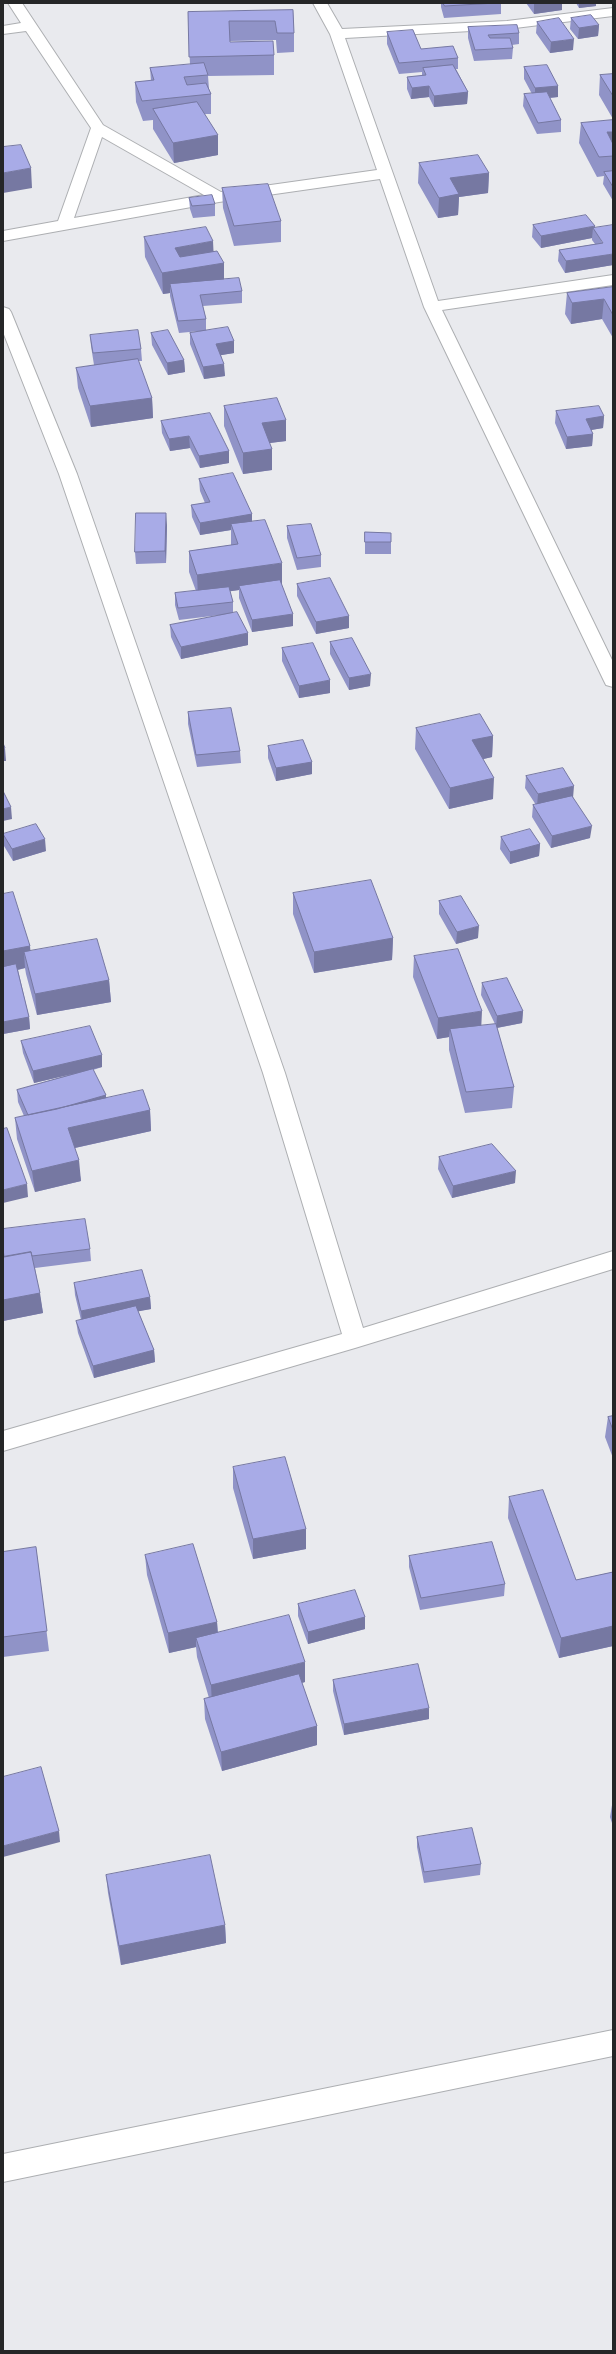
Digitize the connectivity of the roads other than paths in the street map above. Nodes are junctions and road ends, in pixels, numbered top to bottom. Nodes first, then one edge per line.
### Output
1 (15, 3) edge
2 (320, 3) edge
3 (613, 12) edge
4 (28, 26) junction
5 (3, 30) edge
6 (337, 34) junction
7 (98, 128) junction
8 (387, 173) junction
9 (219, 197) junction
10 (64, 226) junction
11 (3, 236) edge
12 (613, 280) edge
13 (432, 307) junction
14 (3, 312) edge
15 (613, 680) edge
16 (613, 1260) edge
17 (355, 1339) junction
18 (3, 1441) edge
19 (613, 2042) edge
20 (3, 2168) edge

1 - 4 street
2 - 6 street
3 - 6 street
4 - 5 street
4 - 7 street
6 - 8 street
7 - 9 street
7 - 10 street
8 - 9 street
8 - 13 street
9 - 10 street
10 - 11 street
12 - 13 street
13 - 15 street
14 - 17 street
16 - 17 street
17 - 18 street
19 - 20 street

